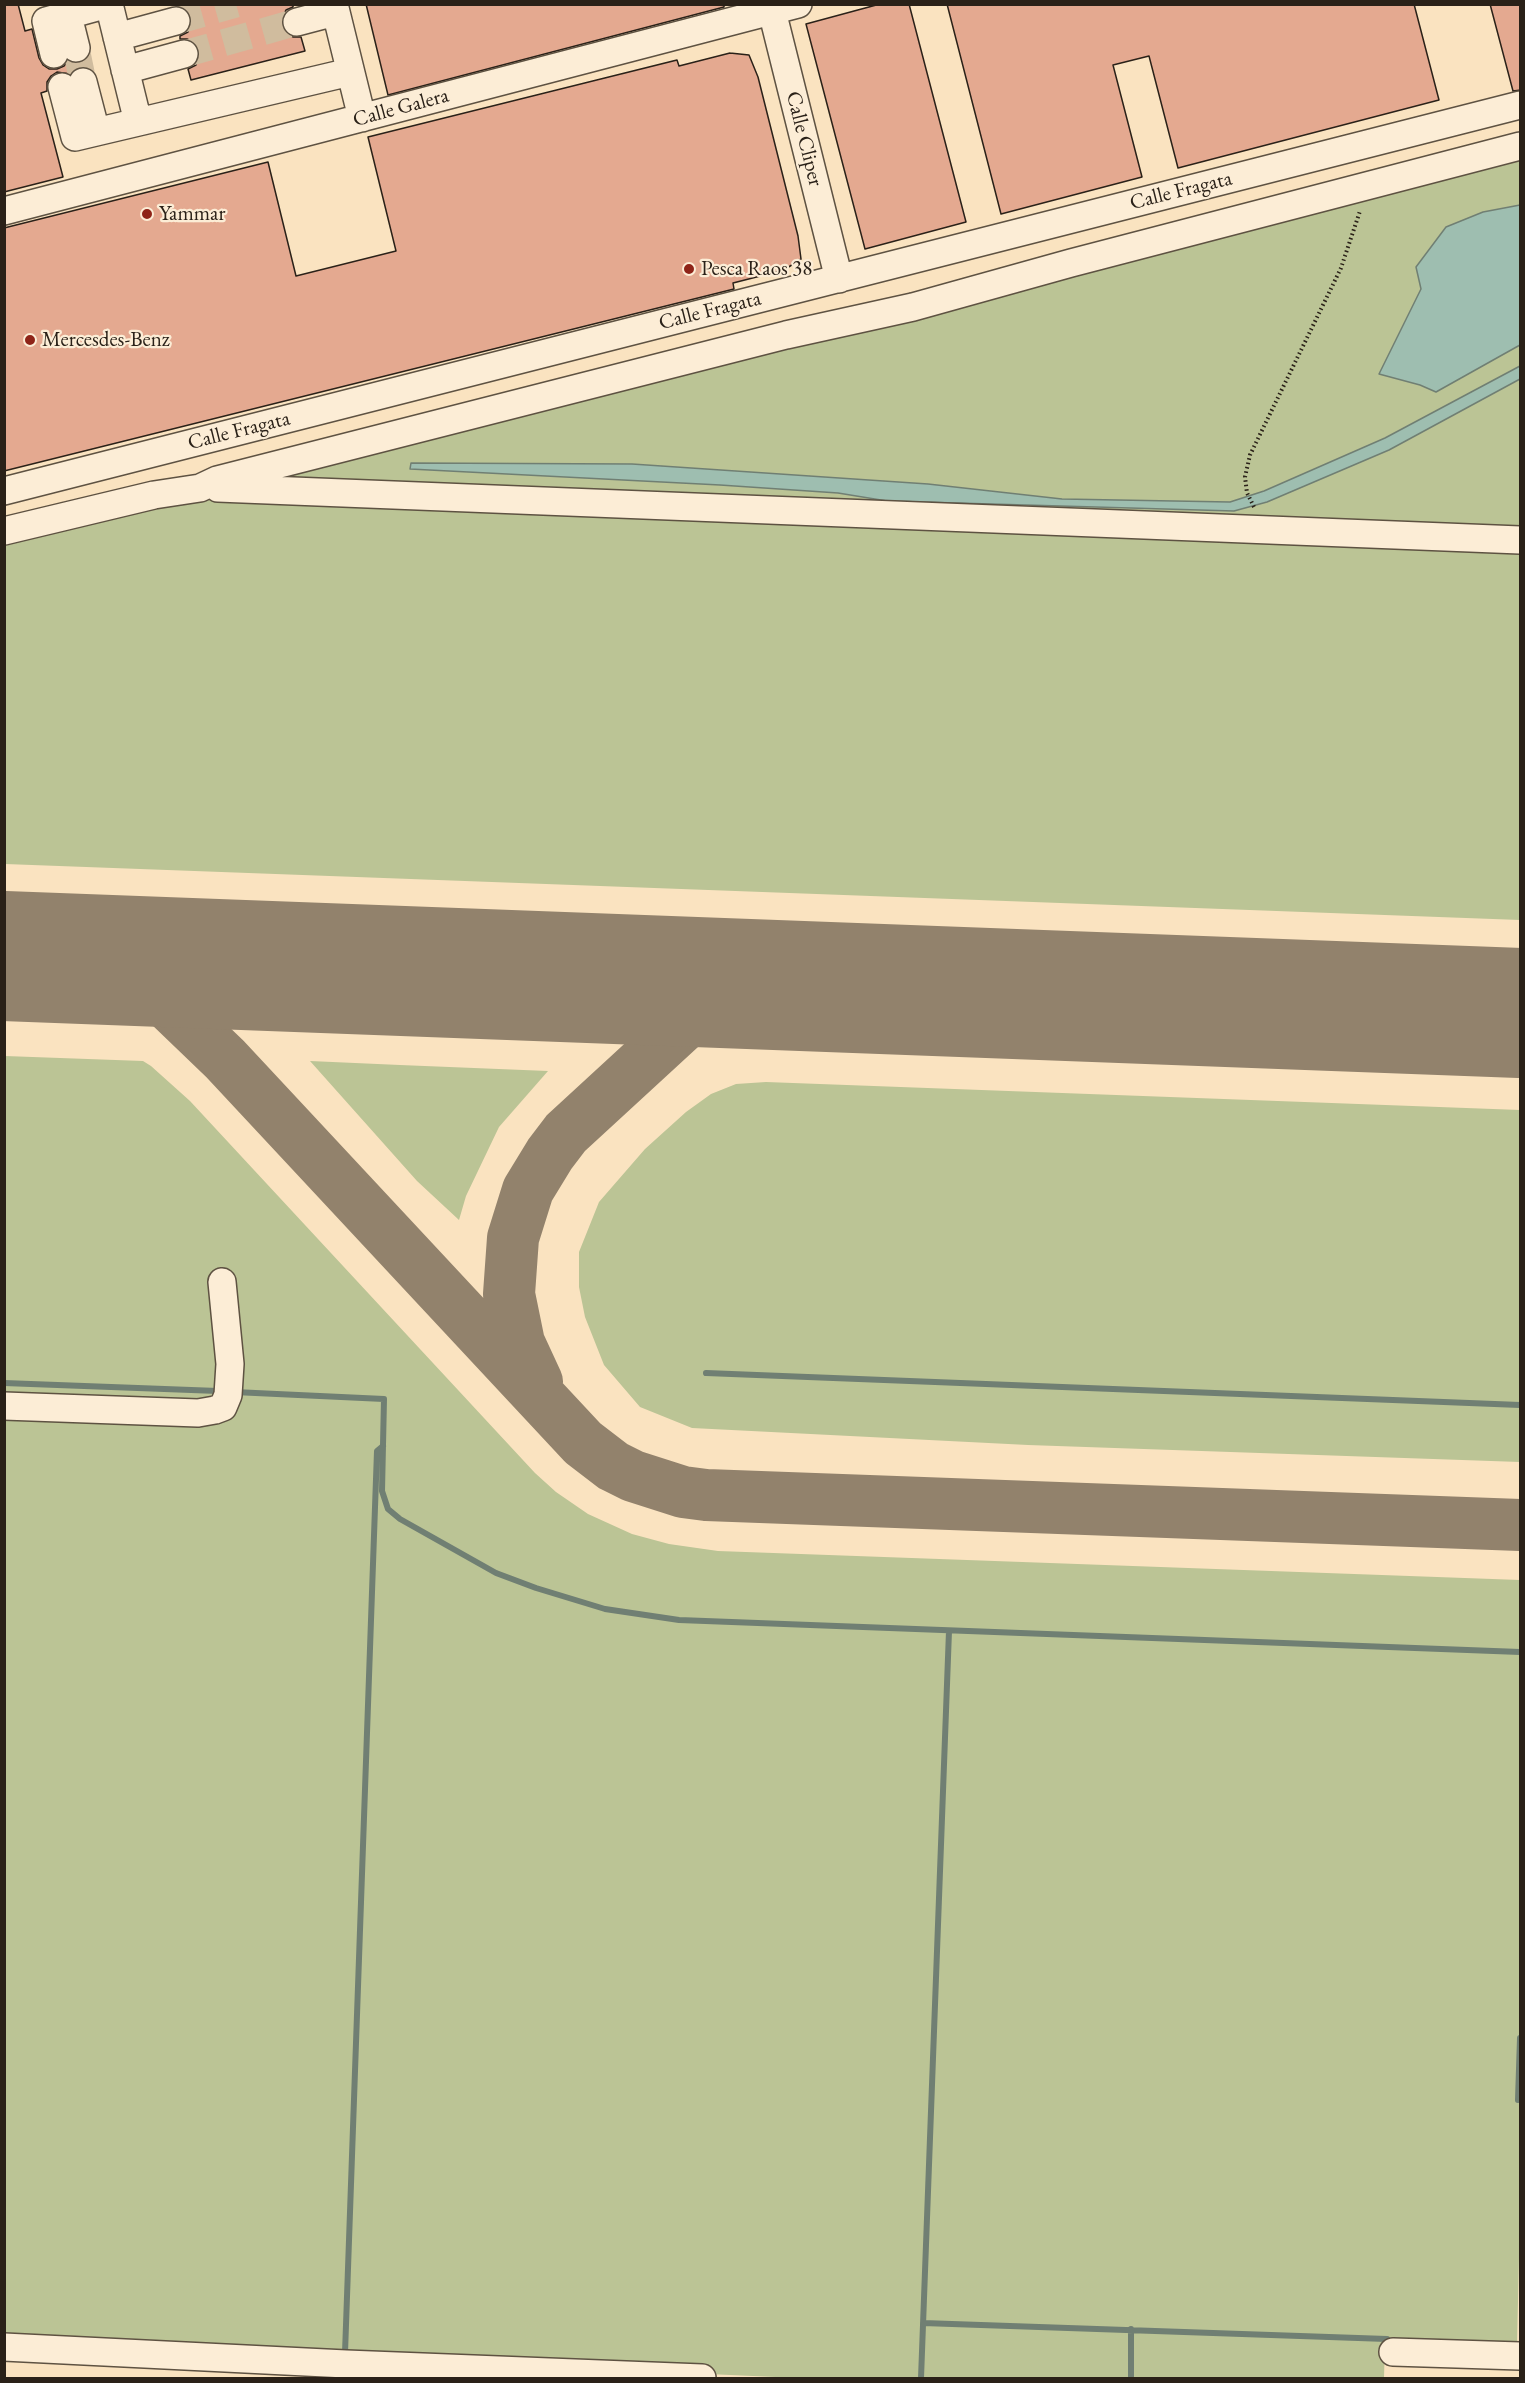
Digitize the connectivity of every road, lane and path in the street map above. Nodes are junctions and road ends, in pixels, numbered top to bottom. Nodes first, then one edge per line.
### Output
1 (109, 4) edge
2 (798, 4) edge
3 (335, 8) edge
4 (766, 8) edge
5 (66, 10) edge
6 (176, 21) tunnel mouth
7 (297, 22) tunnel mouth
8 (117, 37) junction
9 (65, 51) tunnel mouth
10 (184, 54) tunnel mouth
11 (125, 70) junction
12 (350, 72) junction
13 (73, 84) tunnel mouth
14 (1521, 105) edge
15 (362, 118) junction
16 (138, 122) junction
17 (1521, 146) edge
18 (1366, 185) junction
19 (4, 211) edge
20 (839, 279) junction
21 (200, 488) junction
22 (4, 491) edge
23 (1255, 510) dead end
24 (4, 531) edge
25 (1521, 540) edge
26 (222, 1282) dead end
27 (4, 1406) edge
28 (4, 2348) edge
29 (1393, 2352) dead end
30 (1521, 2356) edge
31 (702, 2379) edge

1 - 5 street
1 - 8 street
2 - 4 street, Calle Galera
3 - 7 street
3 - 12 street
4 - 15 street, Calle Galera
4 - 20 street, Calle Cliper
5 - 9 street
6 - 8 street
8 - 11 street
10 - 11 street
11 - 16 street
12 - 15 street
12 - 16 street
13 - 16 street
14 - 20 street, Calle Fragata
15 - 19 street, Calle Galera
17 - 18 street
18 - 21 street
18 - 23 path
20 - 22 street, Calle Fragata
21 - 24 street
21 - 25 street
26 - 27 street
28 - 31 street
29 - 30 street

